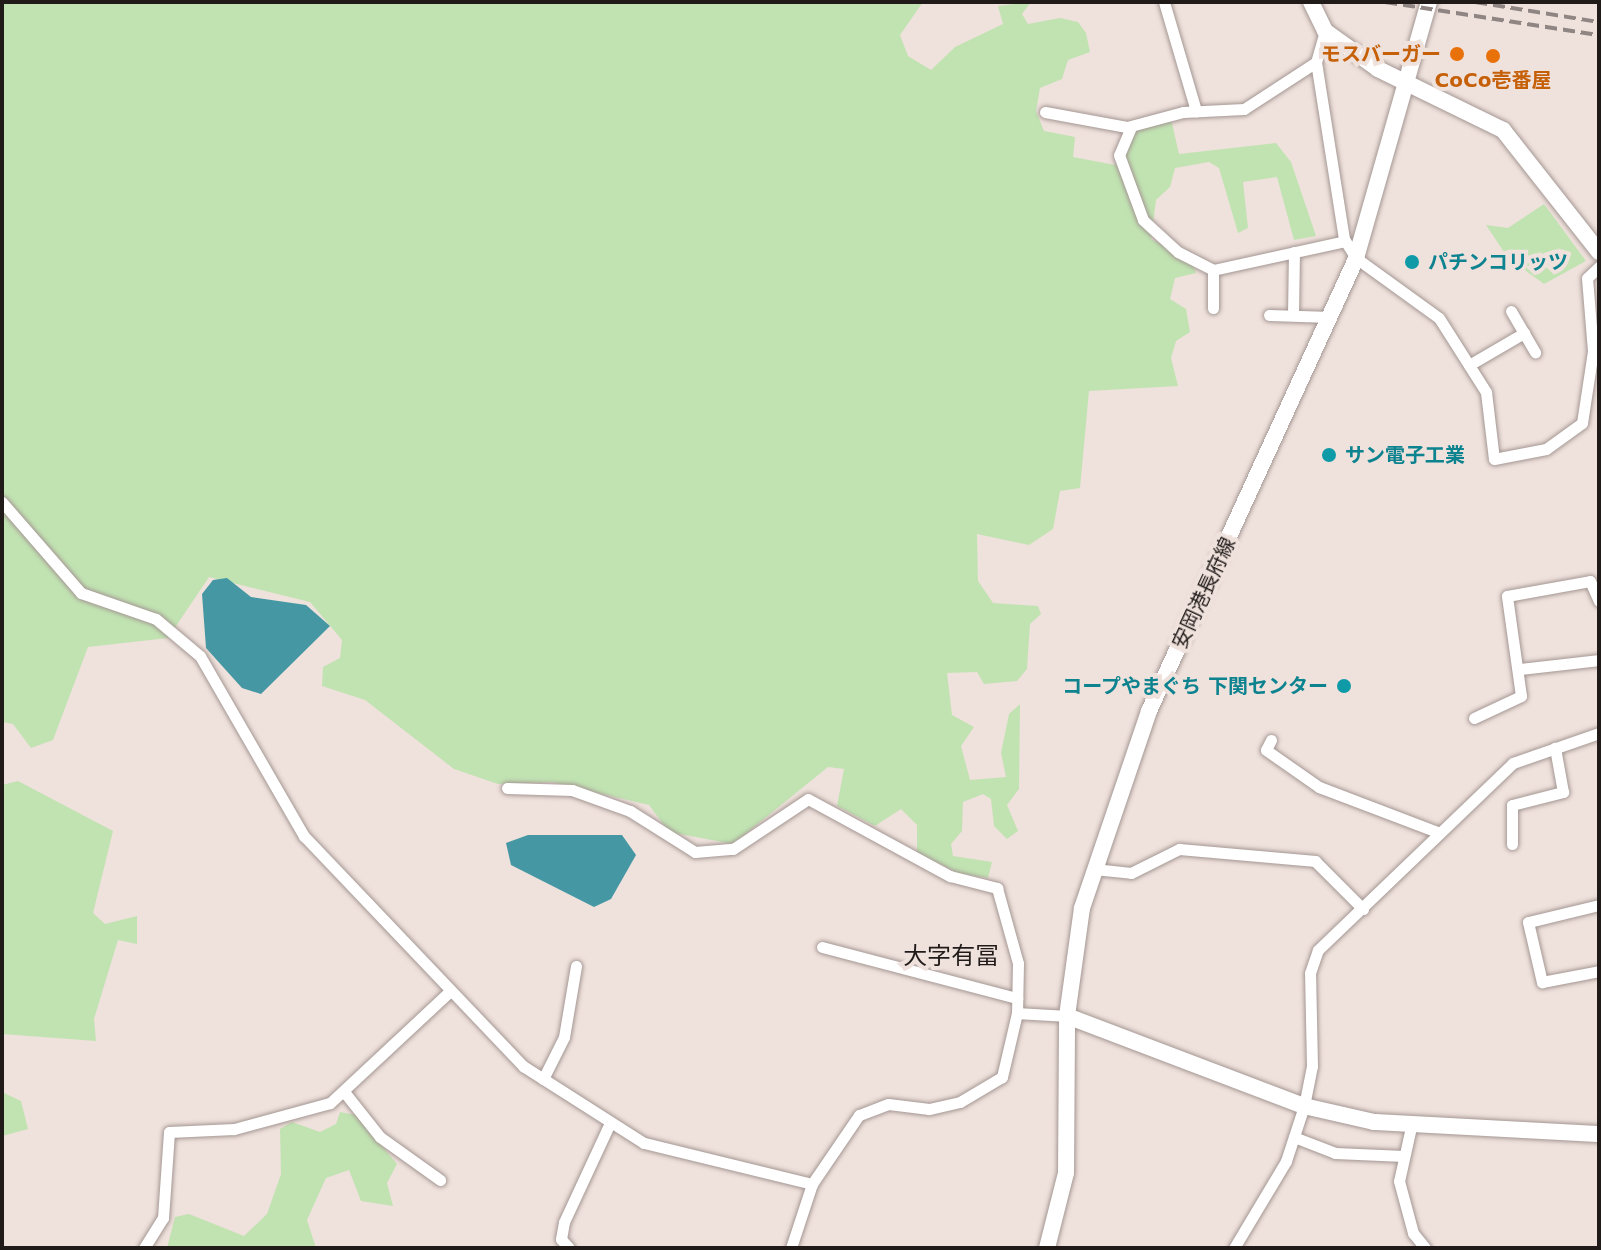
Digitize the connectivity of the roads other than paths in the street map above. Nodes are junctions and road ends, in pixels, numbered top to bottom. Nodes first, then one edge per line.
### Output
1 (1164, 2) edge
2 (1311, 2) edge
3 (1429, 2) edge
4 (1325, 31) junction
5 (1316, 62) junction
6 (1404, 84) junction
7 (1196, 111) junction
8 (1045, 112) dead end
9 (1131, 127) junction
10 (1345, 241) junction
11 (1294, 252) junction
12 (1599, 252) edge
13 (1356, 258) junction
14 (1599, 267) edge
15 (1213, 270) junction
16 (1213, 308) dead end
17 (1511, 311) dead end
18 (1269, 315) dead end
19 (1293, 315) junction
20 (1331, 317) junction
21 (1524, 333) junction
22 (1535, 352) dead end
23 (1469, 365) junction
24 (2, 502) edge
25 (1599, 601) edge
26 (1599, 660) edge
27 (1520, 669) junction
28 (1474, 718) dead end
29 (1599, 733) edge
30 (1271, 740) dead end
31 (1555, 748) junction
32 (507, 788) dead end
33 (1440, 833) junction
34 (1512, 844) dead end
35 (1094, 869) junction
36 (1599, 905) edge
37 (1363, 909) junction
38 (822, 947) dead end
39 (576, 966) dead end
40 (1599, 971) edge
41 (447, 994) junction
42 (1017, 998) junction
43 (1017, 1013) junction
44 (1067, 1016) junction
45 (543, 1079) junction
46 (345, 1093) junction
47 (1304, 1106) junction
48 (610, 1123) junction
49 (1411, 1127) junction
50 (1599, 1134) edge
51 (1294, 1137) junction
52 (1404, 1156) junction
53 (440, 1180) dead end
54 (812, 1184) junction
55 (144, 1248) edge
56 (569, 1248) edge
57 (791, 1248) edge
58 (1047, 1248) edge
59 (1234, 1248) edge
60 (1425, 1248) edge

1 - 7 street
2 - 4 main road
3 - 6 main road, 安岡港長府線
4 - 5 street
4 - 6 main road
5 - 7 street
5 - 10 street
6 - 12 main road
6 - 13 main road, 安岡港長府線
7 - 9 street
8 - 9 street
9 - 15 street
10 - 11 street
10 - 13 street
11 - 15 street
11 - 19 street
13 - 20 main road, 安岡港長府線
13 - 23 street
14 - 23 street
15 - 16 street
17 - 21 street
18 - 19 street
19 - 20 street
20 - 35 main road, 安岡港長府線
21 - 22 street
21 - 23 street
24 - 41 street
25 - 27 street
26 - 27 street
27 - 28 street
29 - 31 street
30 - 33 street
31 - 33 street
31 - 34 street
32 - 42 street
33 - 37 street
35 - 37 street
35 - 44 main road, 安岡港長府線
36 - 40 street
37 - 47 street
38 - 42 street
39 - 45 street
41 - 45 street
41 - 46 street
42 - 43 street
43 - 44 street
43 - 54 street
44 - 47 main road
44 - 58 main road, 安岡港長府線
45 - 48 street
46 - 53 street
46 - 55 street
47 - 49 main road
47 - 51 street
48 - 54 street
48 - 56 street
49 - 50 main road
49 - 52 street
51 - 52 street
51 - 59 street
52 - 60 street
54 - 57 street

